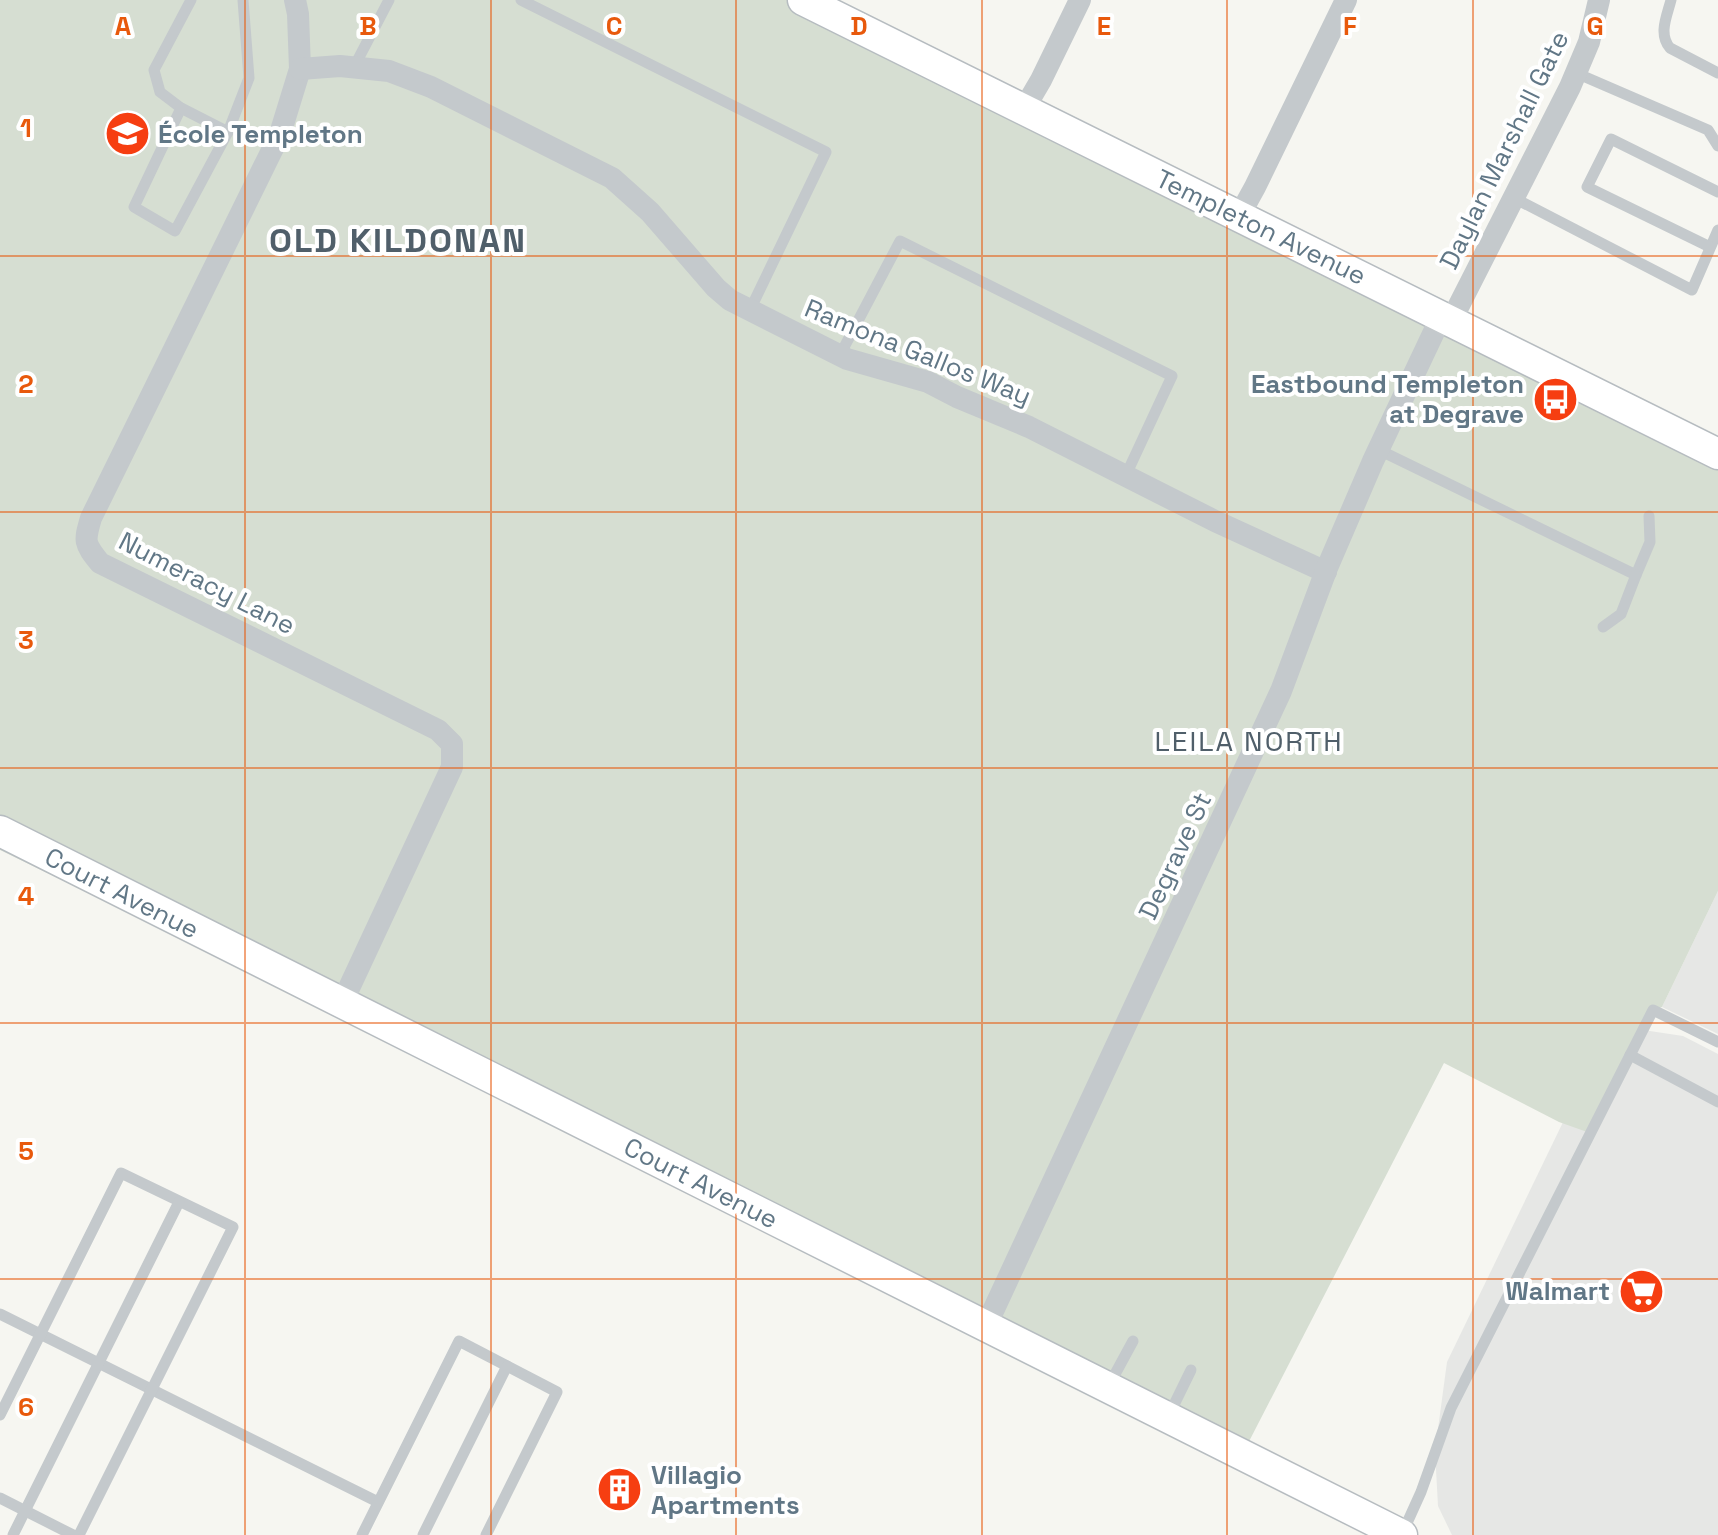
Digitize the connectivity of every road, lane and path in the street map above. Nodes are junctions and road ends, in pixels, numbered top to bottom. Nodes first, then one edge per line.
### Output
1 (191, 0) edge
2 (243, 0) edge
3 (295, 0) edge
4 (389, 0) edge
5 (521, 0) edge
6 (1080, 0) edge
7 (1346, 0) edge
8 (1599, 0) edge
9 (1671, 0) edge
10 (808, 1) edge
11 (354, 67) junction
12 (300, 69) junction
13 (1576, 73) junction
14 (1718, 73) edge
15 (181, 108) junction
16 (1024, 109) junction
17 (1713, 127) edge
18 (228, 132) junction
19 (1718, 146) edge
20 (1718, 192) edge
21 (1514, 198) junction
22 (1239, 216) junction
23 (1718, 230) edge
24 (1710, 247) junction
25 (750, 310) junction
26 (1446, 319) junction
27 (840, 355) junction
28 (1379, 450) junction
29 (1718, 454) edge
30 (1126, 475) junction
31 (1649, 516) dead end
32 (1326, 572) junction
33 (1636, 575) junction
34 (1603, 627) dead end
35 (0, 831) edge
36 (342, 1003) junction
37 (1718, 1042) edge
38 (1630, 1055) junction
39 (1718, 1102) edge
40 (179, 1202) junction
41 (0, 1314) edge
42 (986, 1326) junction
43 (41, 1335) junction
44 (1133, 1341) dead end
45 (98, 1364) junction
46 (507, 1366) junction
47 (1191, 1370) dead end
48 (1108, 1387) junction
49 (152, 1391) junction
50 (0, 1415) edge
51 (1168, 1417) junction
52 (0, 1498) edge
53 (378, 1502) junction
54 (26, 1511) junction
55 (13, 1535) edge
56 (73, 1535) edge
57 (79, 1535) edge
58 (362, 1535) edge
59 (423, 1535) edge
60 (486, 1535) edge
61 (1402, 1535) edge

1 - 15 lane
2 - 18 lane
3 - 12 street, Numeracy Lane
4 - 11 lane
5 - 25 lane
6 - 16 street
7 - 22 street
8 - 13 street, Daylan Marshall Gate
9 - 14 lane
10 - 16 street, Templeton Avenue
11 - 12 street, Ramona Gallos Way
11 - 25 street, Ramona Gallos Way
12 - 36 street, Numeracy Lane
13 - 17 lane
13 - 21 street, Daylan Marshall Gate
15 - 18 lane
15 - 18 lane
16 - 22 street, Templeton Avenue
17 - 19 lane
20 - 24 lane
21 - 24 lane
21 - 26 street, Daylan Marshall Gate
22 - 26 street, Templeton Avenue
23 - 24 lane
25 - 27 street, Ramona Gallos Way
26 - 28 street, Degrave St
26 - 29 street, Templeton Avenue
27 - 30 street, Ramona Gallos Way
27 - 30 lane
28 - 32 street, Degrave St
28 - 33 lane
30 - 32 street, Ramona Gallos Way
31 - 33 lane
32 - 42 street, Degrave St
33 - 34 lane
35 - 36 street, Court Avenue
36 - 42 street, Court Avenue
37 - 38 lane
38 - 39 lane
38 - 61 lane
40 - 43 lane
40 - 45 lane
40 - 49 lane
41 - 43 lane
42 - 48 street, Court Avenue
43 - 45 lane
43 - 50 lane
44 - 48 lane
45 - 49 lane
45 - 54 lane
46 - 53 lane
46 - 59 lane
46 - 60 lane
47 - 51 lane
48 - 51 street, Court Avenue
49 - 53 lane
49 - 57 lane
51 - 61 street, Court Avenue
52 - 54 lane
53 - 58 lane
54 - 55 lane
54 - 56 lane

